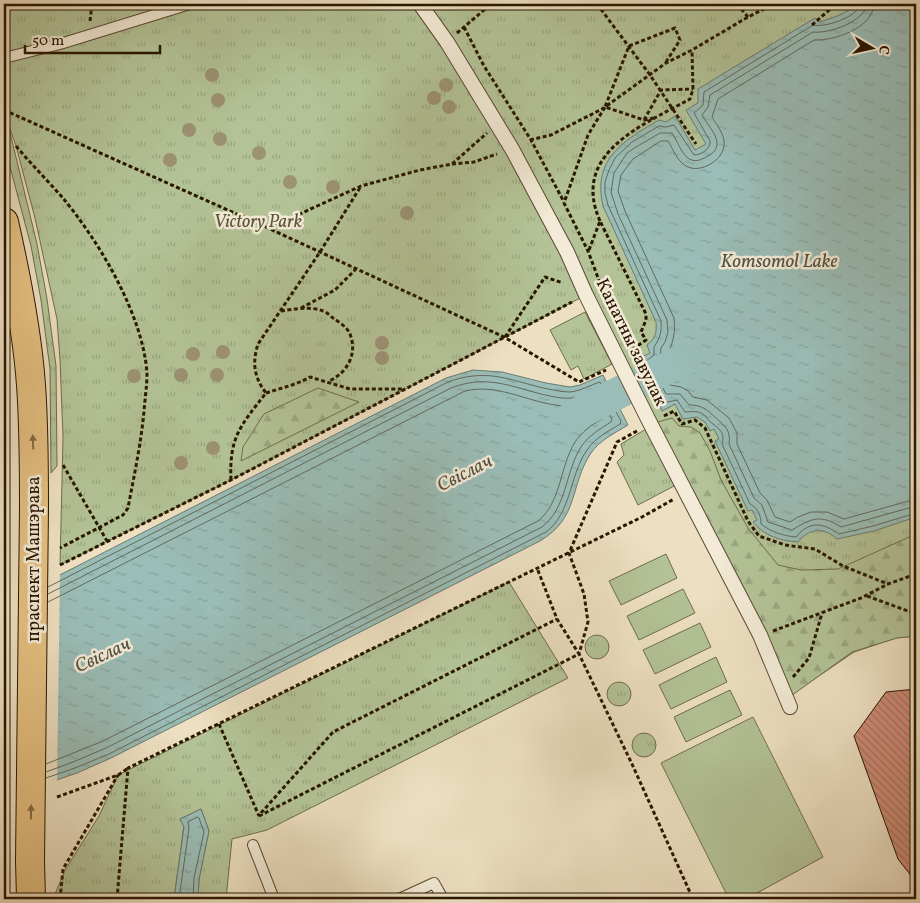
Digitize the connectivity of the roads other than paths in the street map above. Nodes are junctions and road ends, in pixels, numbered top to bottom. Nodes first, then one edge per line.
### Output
1 (190, 4) edge
2 (420, 4) edge
3 (4, 58) edge
4 (4, 222) edge
5 (790, 707) dead end
6 (253, 845) dead end
7 (31, 899) edge
8 (274, 899) edge
9 (399, 899) edge
10 (443, 899) edge

1 - 3 lane
2 - 5 street, Канатны завулак
7 -> 4 main road, праспект Машэрава, bridge
6 - 8 lane
9 - 10 lane

